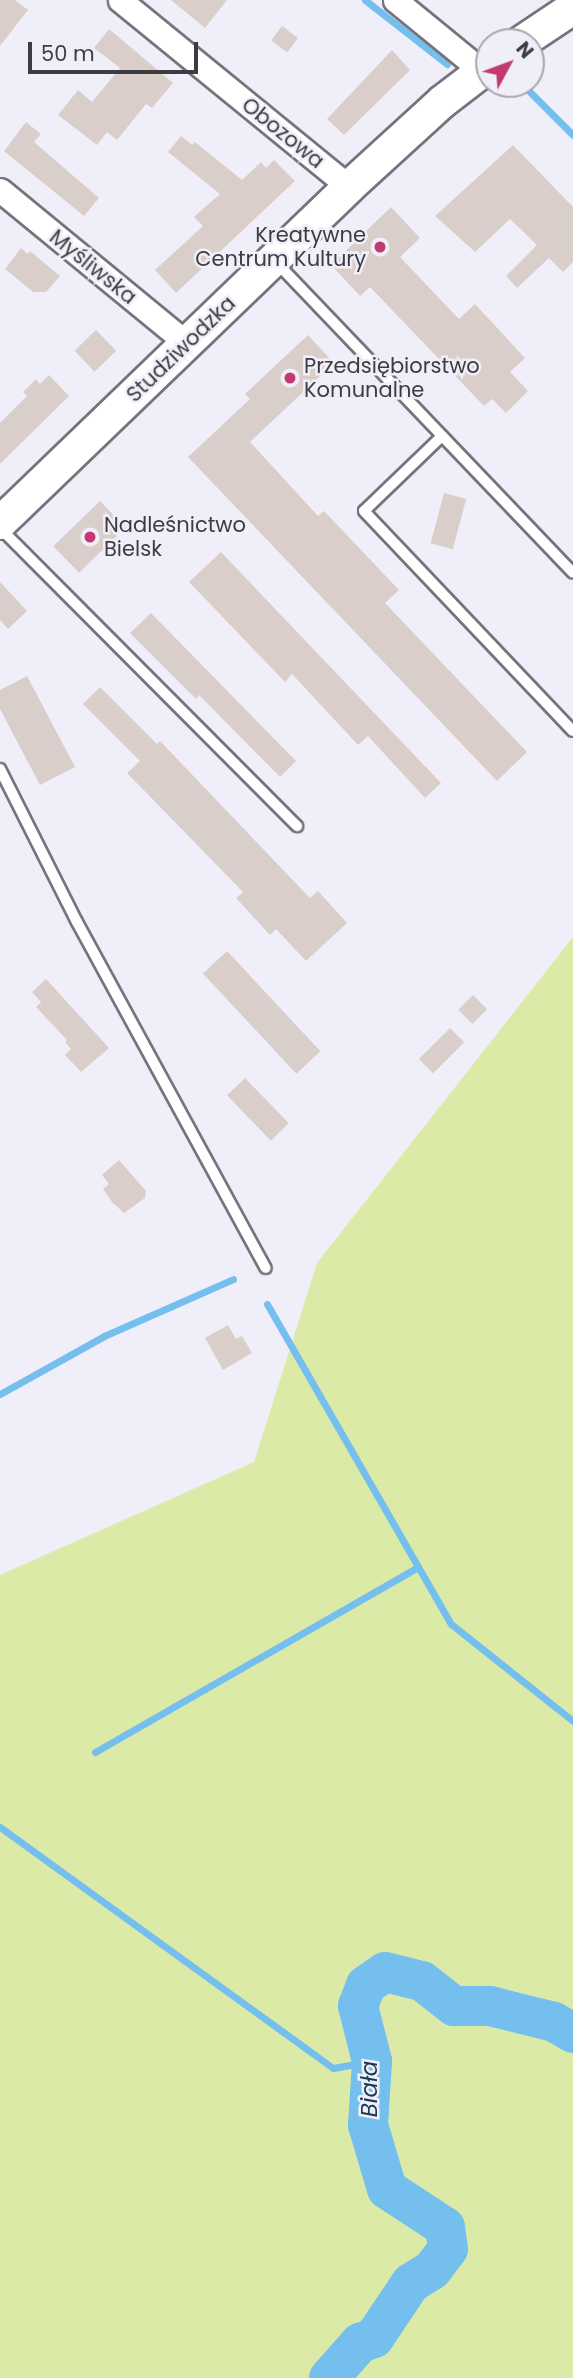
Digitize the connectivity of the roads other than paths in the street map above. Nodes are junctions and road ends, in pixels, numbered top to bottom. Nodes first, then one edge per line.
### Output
1 (120, 0) edge
2 (395, 0) edge
3 (573, 8) edge
4 (543, 28) edge
5 (475, 60) edge
6 (475, 76) edge
7 (349, 187) junction
8 (0, 190) edge
9 (274, 260) junction
10 (186, 343) junction
11 (442, 436) junction
12 (3, 516) edge
13 (573, 573) edge
14 (573, 731) edge
15 (0, 769) edge
16 (297, 826) dead end
17 (266, 1268) dead end

1 - 7 street, Obozowa
2 - 5 street
3 - 4 street
6 - 7 street, Studziwodzka
7 - 9 street, Studziwodzka
8 - 10 street, Myśliwska
9 - 10 street, Studziwodzka
9 - 11 lane
10 - 12 street, Studziwodzka
11 - 13 lane
11 - 14 lane
12 - 16 lane
15 - 17 lane

